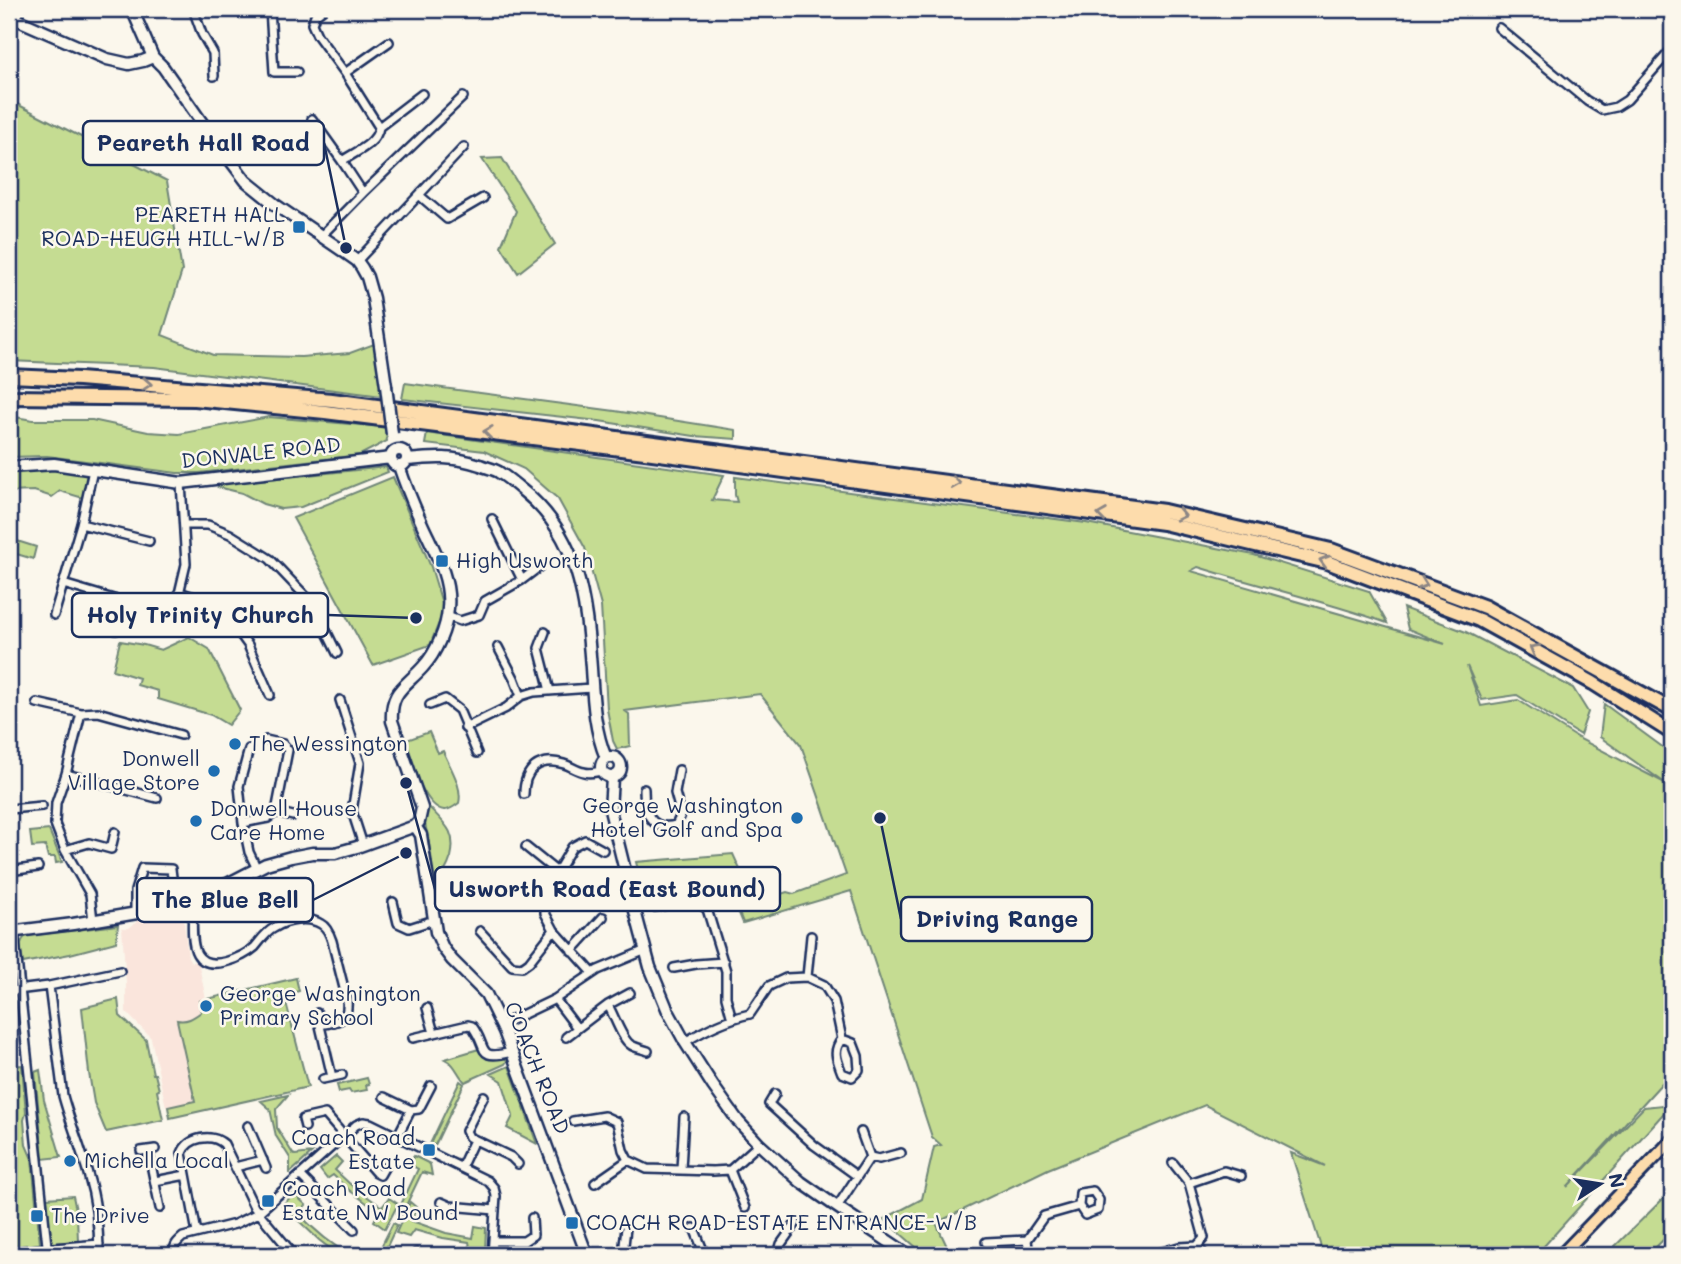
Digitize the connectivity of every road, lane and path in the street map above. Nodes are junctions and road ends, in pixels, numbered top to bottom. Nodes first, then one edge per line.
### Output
1 (21, 9) edge
2 (132, 9) edge
3 (193, 9) edge
4 (270, 9) edge
5 (323, 9) edge
6 (12, 18) edge
7 (1499, 28) dead end
8 (389, 42) dead end
9 (1672, 49) edge
10 (153, 57) junction
11 (296, 72) dead end
12 (345, 72) junction
13 (214, 76) dead end
14 (422, 94) dead end
15 (463, 97) dead end
16 (312, 119) dead end
17 (379, 127) junction
18 (464, 147) dead end
19 (342, 161) junction
20 (363, 193) junction
21 (419, 195) junction
22 (484, 198) dead end
23 (320, 237) junction
24 (357, 261) junction
25 (9, 378) edge
26 (9, 397) edge
27 (393, 454) junction
28 (403, 463) junction
29 (9, 467) edge
30 (93, 470) junction
31 (181, 482) junction
32 (492, 519) dead end
33 (81, 524) junction
34 (184, 525) junction
35 (149, 541) dead end
36 (539, 567) dead end
37 (522, 580) junction
38 (63, 584) junction
39 (179, 593) junction
40 (160, 600) dead end
41 (54, 615) dead end
42 (447, 617) junction
43 (116, 630) dead end
44 (545, 632) dead end
45 (498, 647) dead end
46 (337, 653) dead end
47 (1605, 674) junction
48 (1593, 683) junction
49 (592, 688) junction
50 (550, 691) junction
51 (270, 695) dead end
52 (521, 696) junction
53 (340, 700) dead end
54 (37, 703) dead end
55 (430, 705) dead end
56 (1672, 710) edge
57 (81, 713) junction
58 (1672, 717) edge
59 (465, 728) junction
60 (1672, 733) edge
61 (181, 735) dead end
62 (266, 740) dead end
63 (1672, 741) edge
64 (249, 749) dead end
65 (477, 753) dead end
66 (606, 758) junction
67 (678, 770) dead end
68 (601, 771) junction
69 (65, 774) junction
70 (612, 778) junction
71 (644, 789) dead end
72 (524, 794) dead end
73 (157, 798) dead end
74 (42, 806) dead end
75 (9, 809) edge
76 (276, 812) junction
77 (293, 816) dead end
78 (243, 823) junction
79 (415, 826) junction
80 (116, 832) dead end
81 (363, 845) junction
82 (526, 847) dead end
83 (65, 850) junction
84 (603, 850) dead end
85 (38, 867) dead end
86 (257, 869) junction
87 (9, 870) edge
88 (557, 872) junction
89 (174, 893) dead end
90 (192, 901) junction
91 (393, 902) dead end
92 (654, 907) dead end
93 (135, 914) junction
94 (603, 917) dead end
95 (434, 920) junction
96 (93, 921) junction
97 (554, 930) junction
98 (480, 931) dead end
99 (11, 932) edge
100 (811, 936) dead end
101 (646, 950) junction
102 (572, 951) junction
103 (723, 962) junction
104 (674, 968) dead end
105 (120, 971) dead end
106 (593, 973) junction
107 (807, 977) junction
108 (49, 986) junction
109 (20, 990) junction
110 (9, 991) edge
111 (630, 993) dead end
112 (555, 999) junction
113 (608, 1005) junction
114 (427, 1008) dead end
115 (317, 1013) dead end
116 (732, 1019) junction
117 (320, 1025) junction
118 (501, 1025) junction
119 (577, 1028) junction
120 (434, 1033) junction
121 (566, 1037) dead end
122 (413, 1038) dead end
123 (842, 1040) junction
124 (685, 1042) junction
125 (648, 1051) dead end
126 (512, 1052) junction
127 (342, 1075) dead end
128 (431, 1086) dead end
129 (775, 1094) dead end
130 (484, 1096) dead end
131 (384, 1097) dead end
132 (332, 1107) dead end
133 (411, 1110) junction
134 (325, 1114) junction
135 (684, 1116) dead end
136 (573, 1121) dead end
137 (248, 1126) dead end
138 (305, 1127) dead end
139 (861, 1132) dead end
140 (343, 1136) junction
141 (397, 1137) junction
142 (474, 1140) junction
143 (1672, 1140) edge
144 (760, 1144) junction
145 (148, 1150) dead end
146 (901, 1153) dead end
147 (870, 1157) junction
148 (628, 1160) junction
149 (1173, 1163) dead end
150 (519, 1164) dead end
151 (235, 1167) junction
152 (384, 1168) dead end
153 (461, 1168) junction
154 (681, 1169) junction
155 (730, 1170) junction
156 (186, 1175) junction
157 (300, 1175) junction
158 (857, 1176) junction
159 (1241, 1176) dead end
160 (155, 1181) junction
161 (595, 1183) dead end
162 (1189, 1183) junction
163 (441, 1202) dead end
164 (1079, 1206) dead end
165 (837, 1207) junction
166 (160, 1208) dead end
167 (745, 1208) dead end
168 (495, 1210) junction
169 (258, 1213) junction
170 (532, 1217) dead end
171 (796, 1223) dead end
172 (626, 1228) dead end
173 (694, 1228) dead end
174 (356, 1231) dead end
175 (197, 1233) junction
176 (1027, 1240) junction
177 (493, 1241) junction
178 (986, 1242) dead end
179 (99, 1244) junction
180 (1197, 1246) junction
181 (48, 1251) edge
182 (9, 1252) edge
183 (99, 1255) edge
184 (174, 1255) edge
185 (294, 1255) edge
186 (492, 1255) edge
187 (587, 1255) edge
188 (628, 1255) edge
189 (705, 1255) edge
190 (778, 1255) edge
191 (909, 1255) edge
192 (1029, 1255) edge
193 (1152, 1255) edge
194 (1205, 1255) edge
195 (1560, 1255) edge

1 - 6 street
2 - 10 street
3 - 13 street
4 - 11 street
5 - 12 street
6 - 10 street
7 - 9 street
8 - 12 street
10 - 23 street
12 - 17 street
14 - 17 street
15 - 20 street
16 - 19 street
17 - 19 street
18 - 21 street
19 - 20 street
20 - 23 street
21 - 22 street
21 - 24 street
23 - 24 street
24 - 27 street, bridge
25 -> 47 highway
48 -> 26 highway
27 - 28 street
27 - 31 street, DONVALE ROAD
28 - 42 street
28 - 49 street
29 - 30 street, DONVALE ROAD
30 - 31 street, DONVALE ROAD
30 - 33 street
31 - 34 street
32 - 37 street
33 - 35 street
33 - 38 street
34 - 39 street
34 - 46 street
36 - 37 street
37 - 42 street
38 - 41 street
38 - 43 street
39 - 40 street
39 - 51 street
42 - 79 street
44 - 50 street
45 - 52 street
47 - 56 highway
47 - 58 highway
48 - 60 highway
48 - 63 highway
49 - 50 street
49 - 66 street
50 - 52 street
52 - 59 street
53 - 81 street
54 - 57 street
55 - 59 street
57 - 61 street
57 - 69 street
59 - 65 street
62 - 76 street
64 - 78 street
66 - 68 street
66 - 70 street
67 - 71 street
68 - 70 street
68 - 72 street
69 - 73 street
69 - 83 street
70 - 101 street
74 - 75 street
76 - 77 street
76 - 78 street
78 - 86 street
79 - 81 street
79 - 95 street, COACH ROAD
80 - 83 street
81 - 86 street
82 - 88 street
83 - 96 street
84 - 88 street
85 - 87 street
86 - 90 street
88 - 97 street
89 - 93 street
90 - 93 street
90 - 117 street
91 - 95 street
92 - 103 street
93 - 96 street
94 - 102 street
95 - 118 street, COACH ROAD
96 - 99 street
97 - 98 street
97 - 102 street
99 - 109 street
100 - 107 street
101 - 106 street
101 - 124 street
102 - 106 street
103 - 104 street
103 - 116 street
105 - 108 street
106 - 112 street
107 - 116 street
107 - 123 street
108 - 109 street
108 - 179 street
109 - 110 street
109 - 181 street
111 - 113 street
112 - 118 street
112 - 119 street
113 - 119 street
113 - 125 street
114 - 120 street
115 - 117 street
116 - 124 street
117 - 127 street
118 - 126 street, COACH ROAD
119 - 121 street
120 - 122 street
120 - 126 street
123 - 123 street
124 - 144 street
126 - 187 street, COACH ROAD
128 - 133 street
129 - 158 street
130 - 142 street
131 - 133 street
132 - 134 street
133 - 141 street
134 - 138 street
134 - 140 street
135 - 154 street
136 - 148 street
137 - 151 street
139 - 147 street
140 - 141 street
140 - 152 street
140 - 157 street
141 - 153 street
142 - 150 street
142 - 153 street
143 - 195 main road
144 - 155 street
144 - 165 street
145 - 160 street
146 - 147 street
147 - 158 street
148 - 154 street
148 - 161 street
149 - 162 street
151 - 156 street
151 - 169 street
153 - 168 street
154 - 155 street
155 - 167 street
156 - 160 street
156 - 175 street
157 - 169 street
157 - 174 street
158 - 165 street
159 - 162 street
160 - 166 street
162 - 180 street
163 - 168 street
164 - 176 street
165 - 191 street
168 - 177 street
169 - 175 street
169 - 185 street
170 - 177 street
171 - 190 street
172 - 188 street
173 - 189 street
175 - 184 street
176 - 178 street
176 - 192 street
177 - 186 street
179 - 181 street
179 - 183 street
180 - 193 street
180 - 194 street
181 - 182 street

